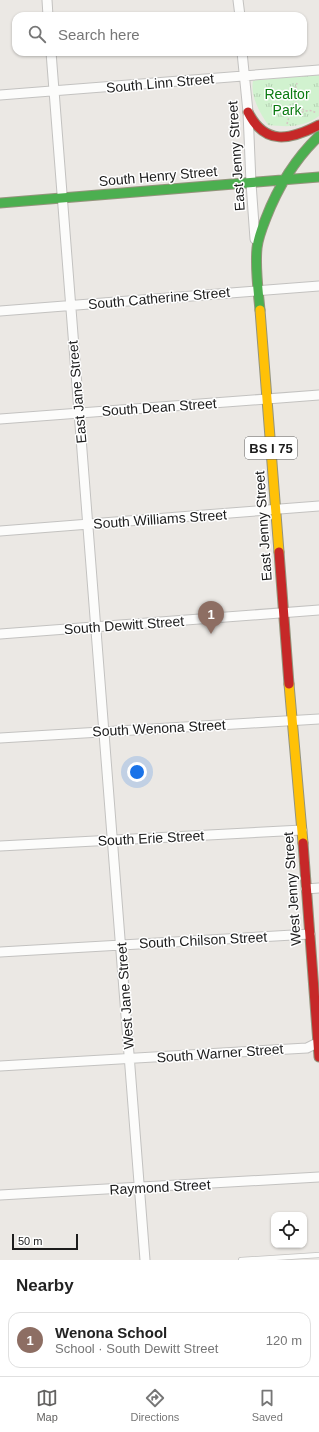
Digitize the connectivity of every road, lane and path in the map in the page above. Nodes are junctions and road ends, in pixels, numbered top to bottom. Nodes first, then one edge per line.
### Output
1 (47, 0) edge
2 (238, 0) edge
3 (48, 12) edge
4 (240, 12) edge
5 (51, 56) edge
6 (242, 56) edge
7 (319, 70) edge
8 (244, 76) junction
9 (297, 83) dead end
10 (54, 91) junction
11 (0, 95) edge
12 (296, 104) junction
13 (305, 110) junction
14 (248, 112) junction
15 (294, 114) junction
16 (319, 120) edge
17 (287, 128) dead end
18 (319, 136) edge
19 (319, 177) edge
20 (283, 180) junction
21 (251, 183) junction
22 (62, 198) junction
23 (0, 203) edge
24 (257, 258) junction
25 (319, 286) edge
26 (258, 291) junction
27 (71, 305) junction
28 (0, 311) edge
29 (319, 395) edge
30 (266, 399) junction
31 (79, 413) junction
32 (0, 418) edge
33 (319, 506) edge
34 (276, 510) junction
35 (88, 524) junction
36 (0, 531) edge
37 (319, 610) edge
38 (283, 613) junction
39 (96, 627) junction
40 (0, 634) edge
41 (319, 719) edge
42 (292, 720) junction
43 (105, 732) junction
44 (0, 738) edge
45 (302, 830) junction
46 (113, 840) junction
47 (0, 846) edge
48 (319, 888) edge
49 (306, 889) junction
50 (310, 934) junction
51 (121, 945) junction
52 (0, 952) edge
53 (318, 1043) edge
54 (319, 1057) edge
55 (130, 1059) junction
56 (0, 1066) edge
57 (319, 1178) edge
58 (140, 1188) junction
59 (0, 1195) edge
60 (319, 1255) edge
61 (145, 1260) edge
62 (241, 1260) edge

1 - 3 street
2 - 4 street
5 - 10 street, East Jane Street
6 - 8 street, East Jenny Street
7 - 8 street, South Linn Street
8 - 10 street, South Linn Street
8 - 14 street, East Jenny Street
9 - 12 path
10 - 11 street, South Linn Street
10 - 22 street, East Jane Street
12 - 13 path
12 - 15 path
13 - 15 path
13 - 16 path
14 - 16 main road
14 - 21 street, East Jenny Street
15 - 17 path
18 - 20 main road, BS I 75
19 - 20 main road, South Henry Street
20 - 21 main road, South Henry Street
20 - 24 main road, East Jenny Street / BS I 75
21 - 22 main road, South Henry Street
21 - 24 street, East Jenny Street
22 - 23 main road, South Henry Street
22 - 27 street, East Jane Street
24 - 26 main road, East Jenny Street / BS I 75
25 - 26 street, South Catherine Street
26 - 27 street, South Catherine Street
26 - 30 main road, East Jenny Street / BS I 75
27 - 28 street, South Catherine Street
27 - 31 street, East Jane Street
29 - 30 street, South Dean Street
30 - 31 street, South Dean Street
30 - 34 main road, East Jenny Street / BS I 75
31 - 32 street, South Dean Street
31 - 35 street, East Jane Street
33 - 34 street, South Williams Street
34 - 35 street, South Williams Street
34 - 38 main road, East Jenny Street / BS I 75
35 - 36 street, South Williams Street
35 - 39 street, East Jane Street
37 - 38 street, South Dewitt Street
38 - 39 street, South Dewitt Street
38 - 42 main road, East Jenny Street / BS I 75
39 - 40 street, South Dewitt Street
39 - 43 street, East Jane Street
41 - 42 street, South Wenona Street
42 - 43 street, South Wenona Street
42 - 45 main road, West Jenny Street / BS I 75
43 - 44 street, South Wenona Street
43 - 46 street, West Jane Street
45 - 46 street, South Erie Street
45 - 49 main road, West Jenny Street / BS I 75
46 - 47 street, South Erie Street
46 - 51 street, West Jane Street
48 - 49 street
49 - 50 main road, West Jenny Street / BS I 75
50 - 51 street, South Chilson Street
50 - 53 main road, West Jenny Street / BS I 75
51 - 52 street, South Chilson Street
51 - 55 street, West Jane Street
53 - 54 main road, West Jenny Street / BS I 75
53 - 55 street, South Warner Street
55 - 56 street, South Warner Street
55 - 58 street, West Jane Street
57 - 58 street, Raymond Street
58 - 59 street, Raymond Street
58 - 61 street, West Jane Street
60 - 62 lane

